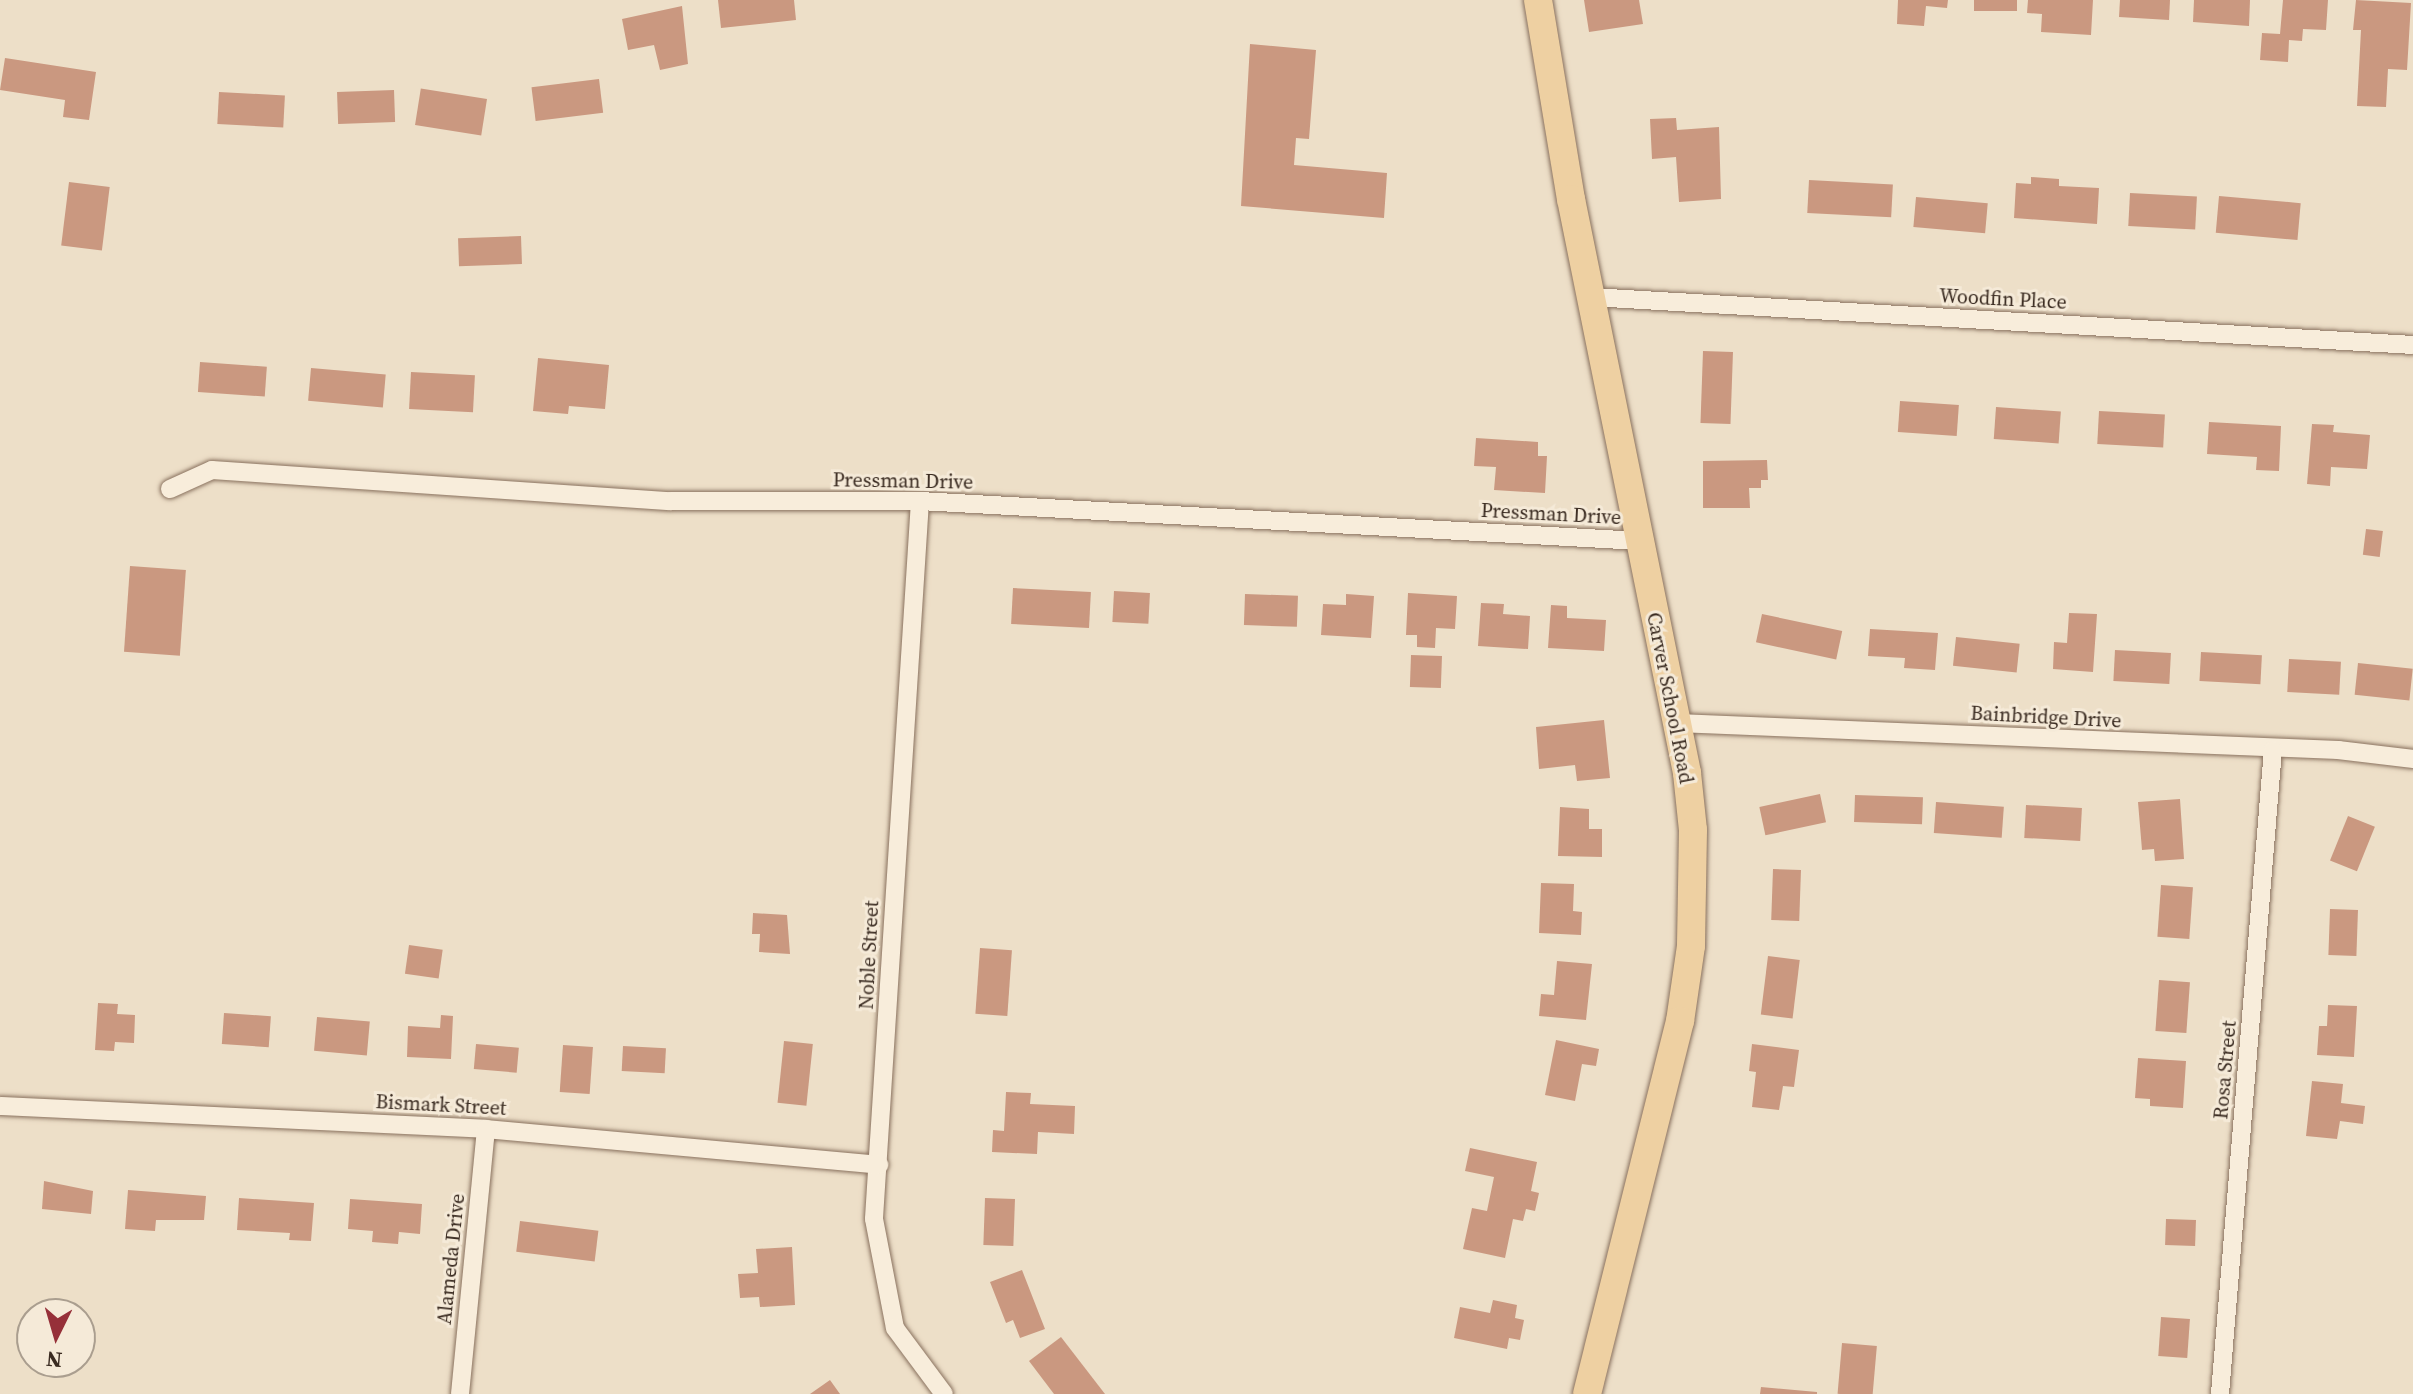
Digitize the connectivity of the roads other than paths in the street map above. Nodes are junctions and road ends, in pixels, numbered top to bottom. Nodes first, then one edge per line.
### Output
1 (1538, 0) edge
2 (1591, 297) junction
3 (2413, 345) edge
4 (170, 489) dead end
5 (920, 501) junction
6 (1639, 541) junction
7 (1677, 723) junction
8 (2273, 750) junction
9 (2413, 759) edge
10 (0, 1106) edge
11 (486, 1129) junction
12 (879, 1165) junction
13 (460, 1394) edge
14 (944, 1394) edge
15 (1587, 1394) edge
16 (2220, 1394) edge

1 - 2 main road, Carver School Road
2 - 3 street, Woodfin Place
2 - 6 main road, Carver School Road
4 - 5 street, Pressman Drive
5 - 6 street, Pressman Drive
5 - 12 street, Noble Street
6 - 7 main road, Carver School Road
7 - 8 street, Bainbridge Drive
7 - 15 main road, Carver School Road
8 - 9 street, Bainbridge Drive
8 - 16 street, Rosa Street
10 - 11 street, Bismark Street
11 - 12 street, Bismark Street
11 - 13 street, Alameda Drive
12 - 14 street, Noble Street

